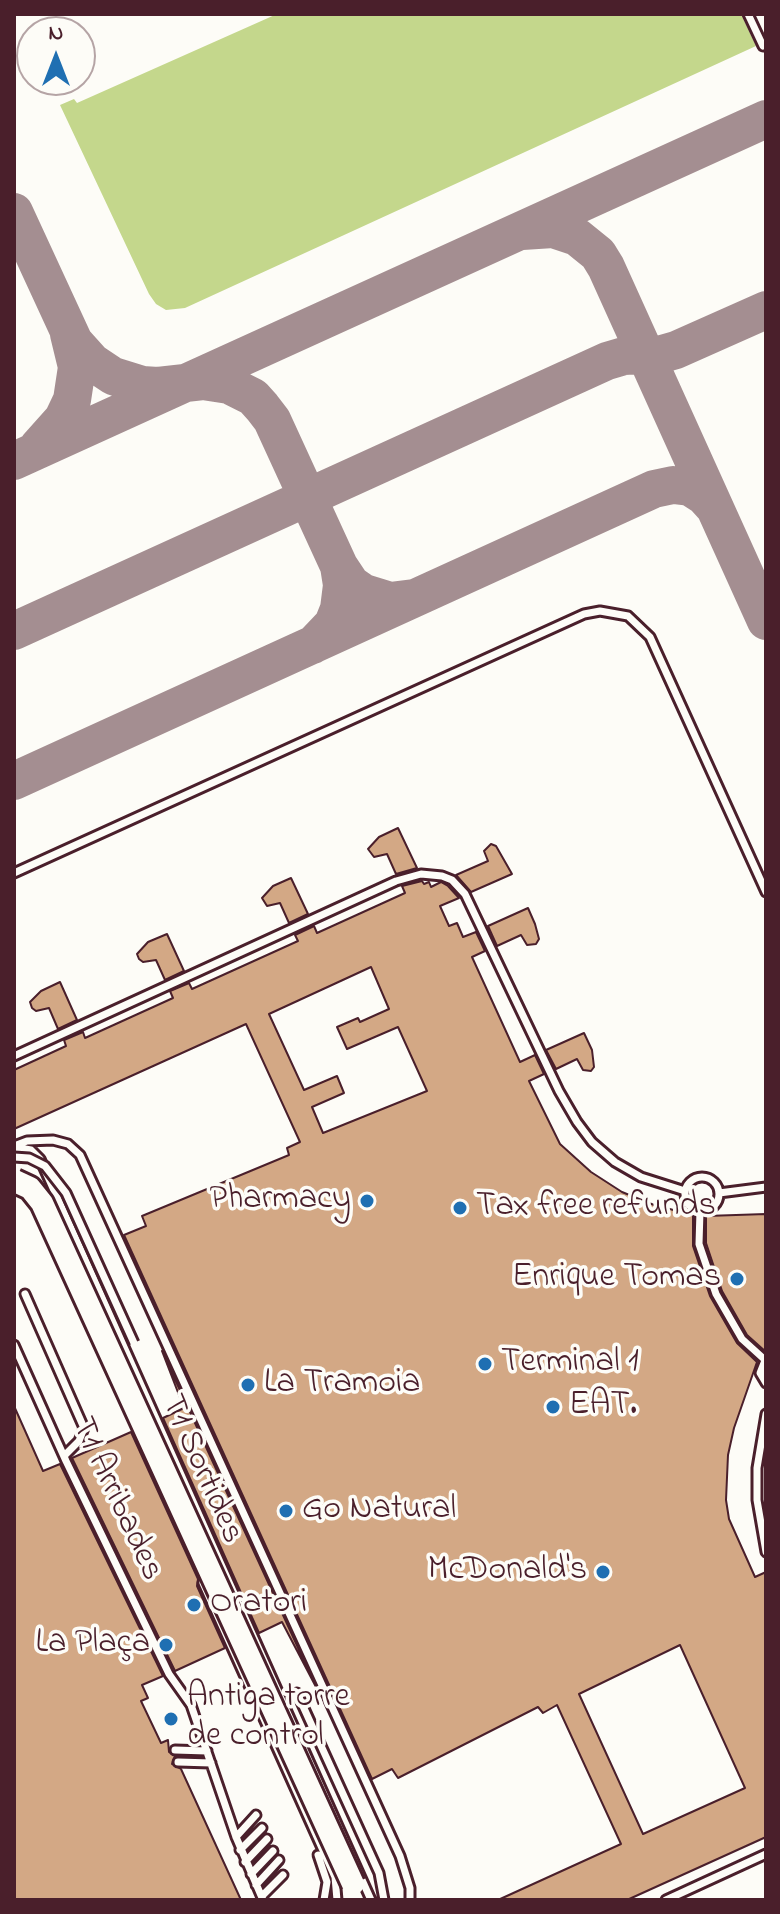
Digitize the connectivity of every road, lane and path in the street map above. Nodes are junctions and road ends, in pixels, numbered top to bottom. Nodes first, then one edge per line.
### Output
1 (748, 14) edge
2 (763, 46) dead end
3 (14, 873) edge
4 (766, 892) edge
5 (14, 1056) edge
6 (14, 1146) edge
7 (14, 1157) edge
8 (14, 1178) edge
9 (766, 1187) edge
10 (685, 1191) junction
11 (719, 1193) junction
12 (700, 1211) junction
13 (25, 1294) dead end
14 (134, 1343) dead end
15 (14, 1345) edge
16 (765, 1359) edge
17 (766, 1383) edge
18 (766, 1414) edge
19 (64, 1456) junction
20 (170, 1507) dead end
21 (766, 1552) edge
22 (201, 1578) dead end
23 (297, 1693) dead end
24 (175, 1750) dead end
25 (207, 1751) junction
26 (178, 1762) dead end
27 (211, 1763) junction
28 (256, 1815) dead end
29 (262, 1828) dead end
30 (236, 1837) junction
31 (267, 1839) dead end
32 (240, 1850) junction
33 (273, 1851) dead end
34 (766, 1854) edge
35 (318, 1855) dead end
36 (279, 1860) dead end
37 (245, 1862) junction
38 (251, 1874) junction
39 (283, 1875) dead end
40 (353, 1884) dead end
41 (256, 1885) junction
42 (262, 1898) edge
43 (324, 1900) edge
44 (337, 1900) edge
45 (371, 1900) edge
46 (384, 1900) edge
47 (410, 1900) edge
48 (666, 1900) edge

1 - 2 lane
3 - 4 lane
5 - 10 lane
6 - 45 lane
6 - 47 lane
7 - 14 lane, bridge
8 - 20 lane
8 - 40 main road, T1 Sortides, bridge
9 - 11 lane
10 - 11 lane
10 - 12 lane
11 - 12 lane
12 - 16 lane
13 - 19 lane
15 - 19 lane, T1 Arribades
16 - 17 lane
18 - 21 lane
19 - 25 lane, T1 Arribades
22 - 44 lane
23 - 46 lane
24 - 25 lane
25 - 27 lane, T1 Arribades
26 - 27 lane
27 - 30 lane, T1 Arribades
28 - 30 lane
29 - 32 lane
30 - 32 lane, T1 Arribades
31 - 37 lane
32 - 37 lane, T1 Arribades
33 - 38 lane
34 - 48 lane
35 - 43 lane
36 - 41 lane
37 - 38 lane, T1 Arribades
38 - 41 lane, T1 Arribades
39 - 42 lane
41 - 42 lane, T1 Arribades

